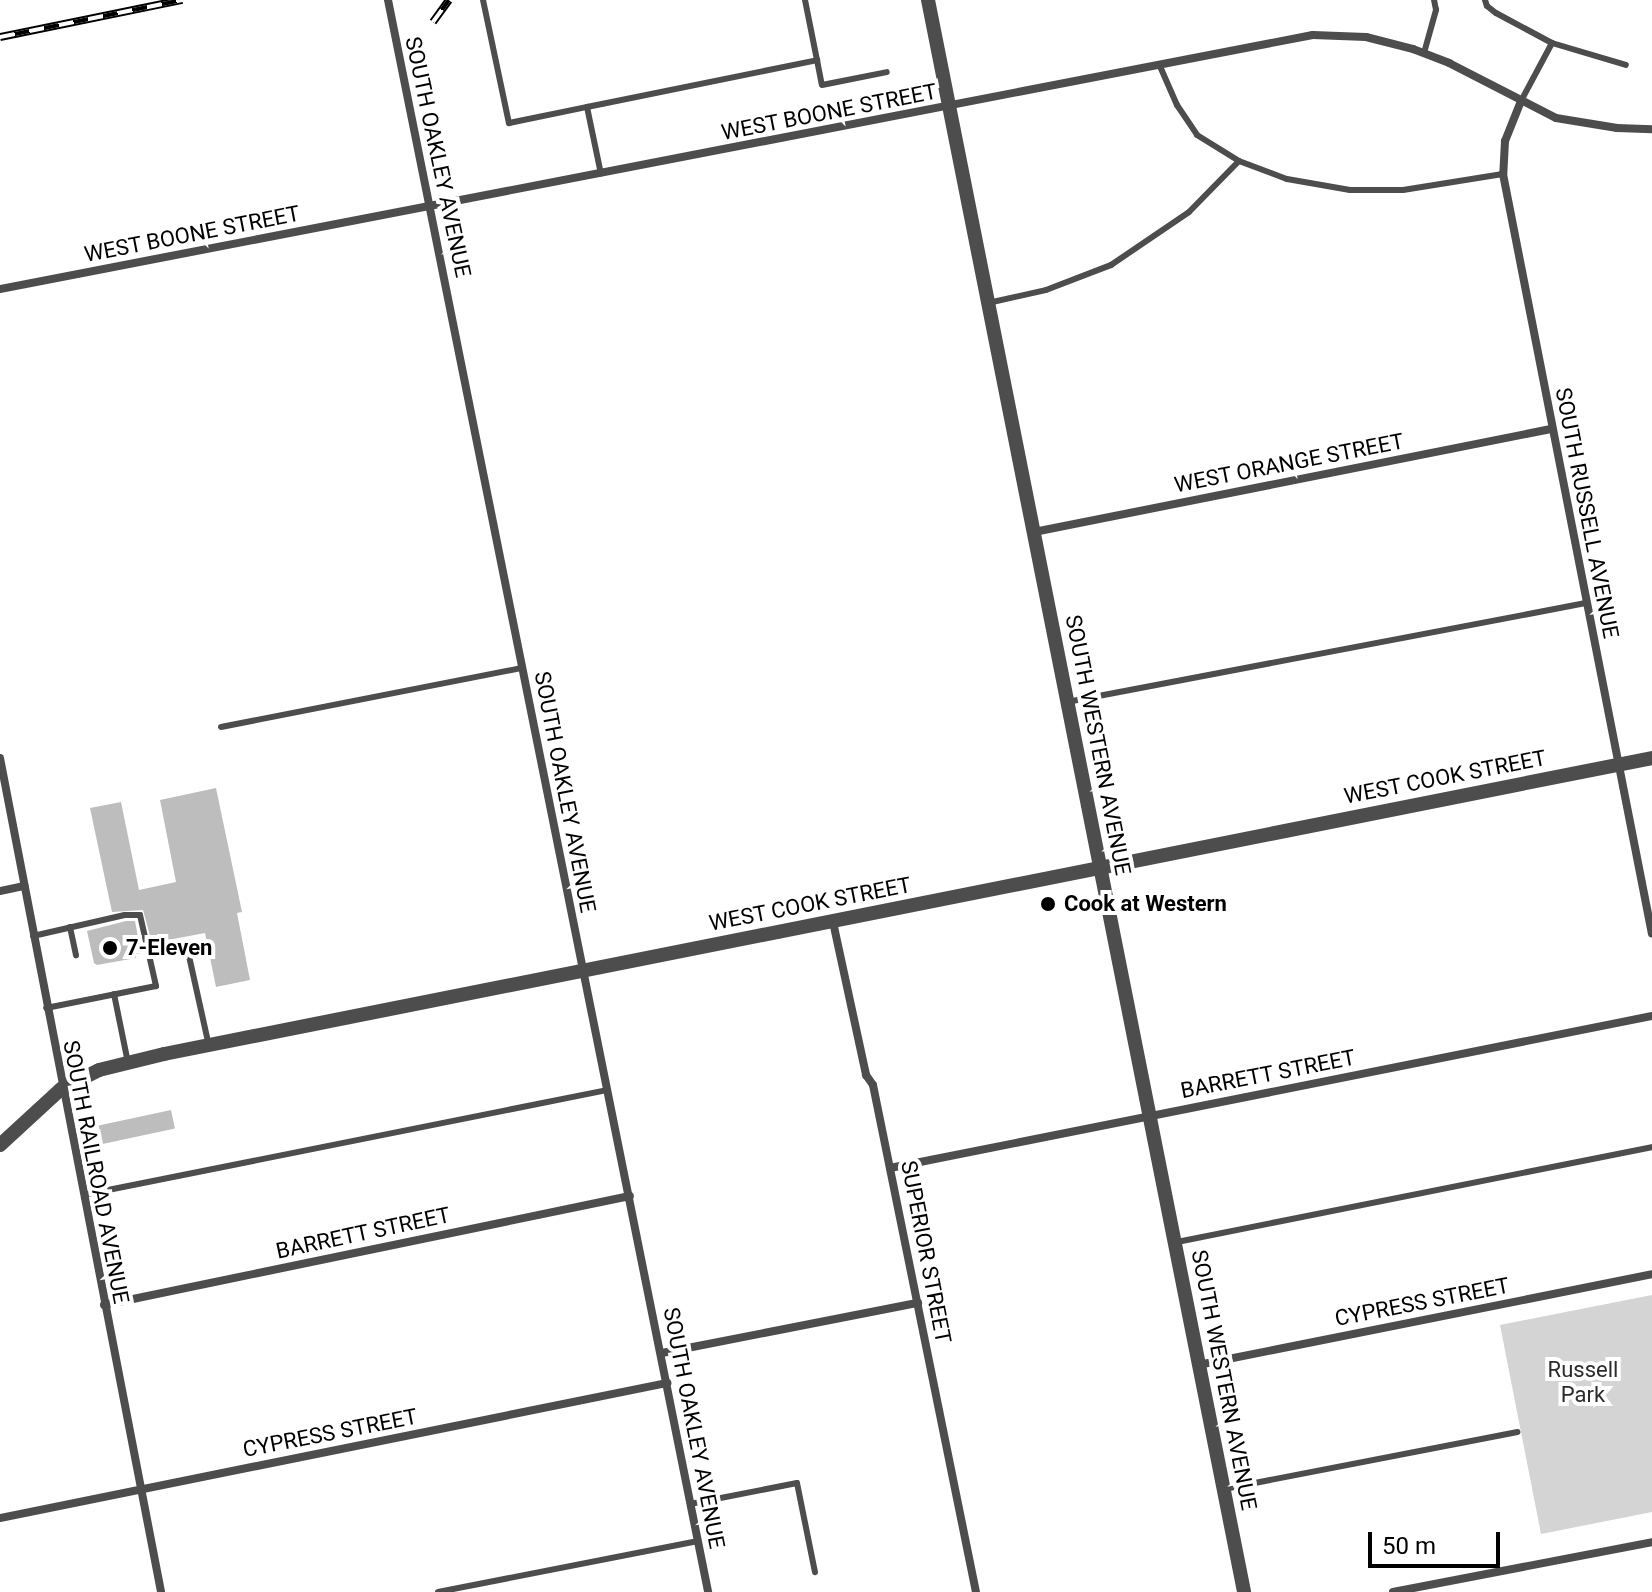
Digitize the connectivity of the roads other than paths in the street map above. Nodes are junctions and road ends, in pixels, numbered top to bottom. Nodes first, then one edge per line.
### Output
1 (388, 0) edge
2 (483, 0) edge
3 (805, 0) edge
4 (928, 0) edge
5 (1434, 0) edge
6 (1485, 0) edge
7 (1552, 43) junction
8 (1424, 53) junction
9 (817, 60) junction
10 (1159, 64) junction
11 (1626, 65) dead end
12 (887, 72) dead end
13 (1521, 101) junction
14 (587, 107) junction
15 (949, 107) junction
16 (1652, 129) edge
17 (1239, 161) junction
18 (601, 174) junction
19 (1503, 174) junction
20 (431, 207) junction
21 (0, 289) edge
22 (988, 303) junction
23 (1551, 429) junction
24 (1034, 532) junction
25 (1586, 603) junction
26 (522, 668) junction
27 (1067, 702) junction
28 (221, 727) dead end
29 (0, 758) edge
30 (1652, 758) edge
31 (1619, 765) junction
32 (1100, 868) junction
33 (24, 886) junction
34 (0, 891) edge
35 (833, 922) junction
36 (70, 927) junction
37 (1652, 934) edge
38 (33, 936) junction
39 (76, 955) dead end
40 (189, 956) dead end
41 (583, 972) junction
42 (114, 994) junction
43 (46, 1008) junction
44 (1652, 1016) edge
45 (209, 1046) junction
46 (128, 1063) junction
47 (61, 1089) junction
48 (607, 1090) junction
49 (1149, 1116) junction
50 (0, 1145) edge
51 (1652, 1147) edge
52 (890, 1168) junction
53 (88, 1194) dead end
54 (630, 1196) junction
55 (1174, 1242) junction
56 (1652, 1274) edge
57 (918, 1303) junction
58 (104, 1305) junction
59 (662, 1353) junction
60 (1198, 1365) junction
61 (667, 1383) junction
62 (1518, 1432) dead end
63 (141, 1489) junction
64 (1223, 1489) junction
65 (690, 1504) junction
66 (0, 1518) edge
67 (698, 1541) junction
68 (1652, 1542) edge
69 (815, 1572) dead end
70 (161, 1592) edge
71 (438, 1592) edge
72 (708, 1592) edge
73 (976, 1592) edge
74 (1244, 1592) edge
75 (1393, 1592) edge

1 - 20 street, SOUTH OAKLEY AVENUE
2 - 14 lane
3 - 9 lane
4 - 15 street, SOUTH WESTERN AVENUE
5 - 8 lane
6 - 7 lane
7 - 11 lane
7 - 13 lane
8 - 10 street, WEST BOONE STREET
8 - 13 street, WEST BOONE STREET
9 - 12 lane
9 - 14 lane
10 - 15 street, WEST BOONE STREET
10 - 17 lane
13 - 16 street, WEST BOONE STREET
13 - 19 street, SOUTH RUSSELL AVENUE
14 - 18 lane
15 - 18 street, WEST BOONE STREET
15 - 22 street, SOUTH WESTERN AVENUE
17 - 19 lane
17 - 22 lane
18 - 20 street, WEST BOONE STREET
19 - 23 street, SOUTH RUSSELL AVENUE
20 - 21 street, WEST BOONE STREET
20 - 26 street, SOUTH OAKLEY AVENUE
22 - 24 street, SOUTH WESTERN AVENUE
23 - 24 street, WEST ORANGE STREET
23 - 25 street, SOUTH RUSSELL AVENUE
24 - 27 street, SOUTH WESTERN AVENUE
25 - 27 lane
25 - 31 street, SOUTH RUSSELL AVENUE
26 - 28 lane
26 - 41 street, SOUTH OAKLEY AVENUE
27 - 32 street, SOUTH WESTERN AVENUE
29 - 33 street, SOUTH RAILROAD AVENUE
30 - 31 street, WEST COOK STREET
31 - 32 street, WEST COOK STREET
31 - 37 street, SOUTH RUSSELL AVENUE
32 - 35 street, WEST COOK STREET
32 - 49 street, SOUTH WESTERN AVENUE
33 - 34 street
33 - 38 street, SOUTH RAILROAD AVENUE
35 - 41 street, WEST COOK STREET
35 - 52 street, SUPERIOR STREET
36 - 38 lane
36 - 39 lane
36 - 42 lane
38 - 43 street, SOUTH RAILROAD AVENUE
40 - 45 lane
41 - 45 street, WEST COOK STREET
41 - 48 street, SOUTH OAKLEY AVENUE
42 - 43 lane
42 - 46 lane
43 - 47 street, SOUTH RAILROAD AVENUE
44 - 49 street, BARRETT STREET
45 - 46 street, WEST COOK STREET
46 - 47 street, WEST COOK STREET
47 - 50 street, WEST COOK STREET
47 - 58 street, SOUTH RAILROAD AVENUE
48 - 53 lane
48 - 54 street, SOUTH OAKLEY AVENUE
49 - 52 street, BARRETT STREET
49 - 55 street, SOUTH WESTERN AVENUE
51 - 55 lane
52 - 57 street, SUPERIOR STREET
54 - 58 street, BARRETT STREET
54 - 59 street, SOUTH OAKLEY AVENUE
55 - 60 street, SOUTH WESTERN AVENUE
56 - 60 street, CYPRESS STREET
57 - 59 street
57 - 73 street, SUPERIOR STREET
58 - 63 street, SOUTH RAILROAD AVENUE
59 - 61 street, SOUTH OAKLEY AVENUE
60 - 64 street, SOUTH WESTERN AVENUE
61 - 63 street, CYPRESS STREET
61 - 65 street, SOUTH OAKLEY AVENUE
62 - 64 lane
63 - 66 street, CYPRESS STREET
63 - 70 street, SOUTH RAILROAD AVENUE
64 - 74 street, SOUTH WESTERN AVENUE
65 - 67 street, SOUTH OAKLEY AVENUE
65 - 69 lane
67 - 71 lane
67 - 72 street, SOUTH OAKLEY AVENUE
68 - 75 street

